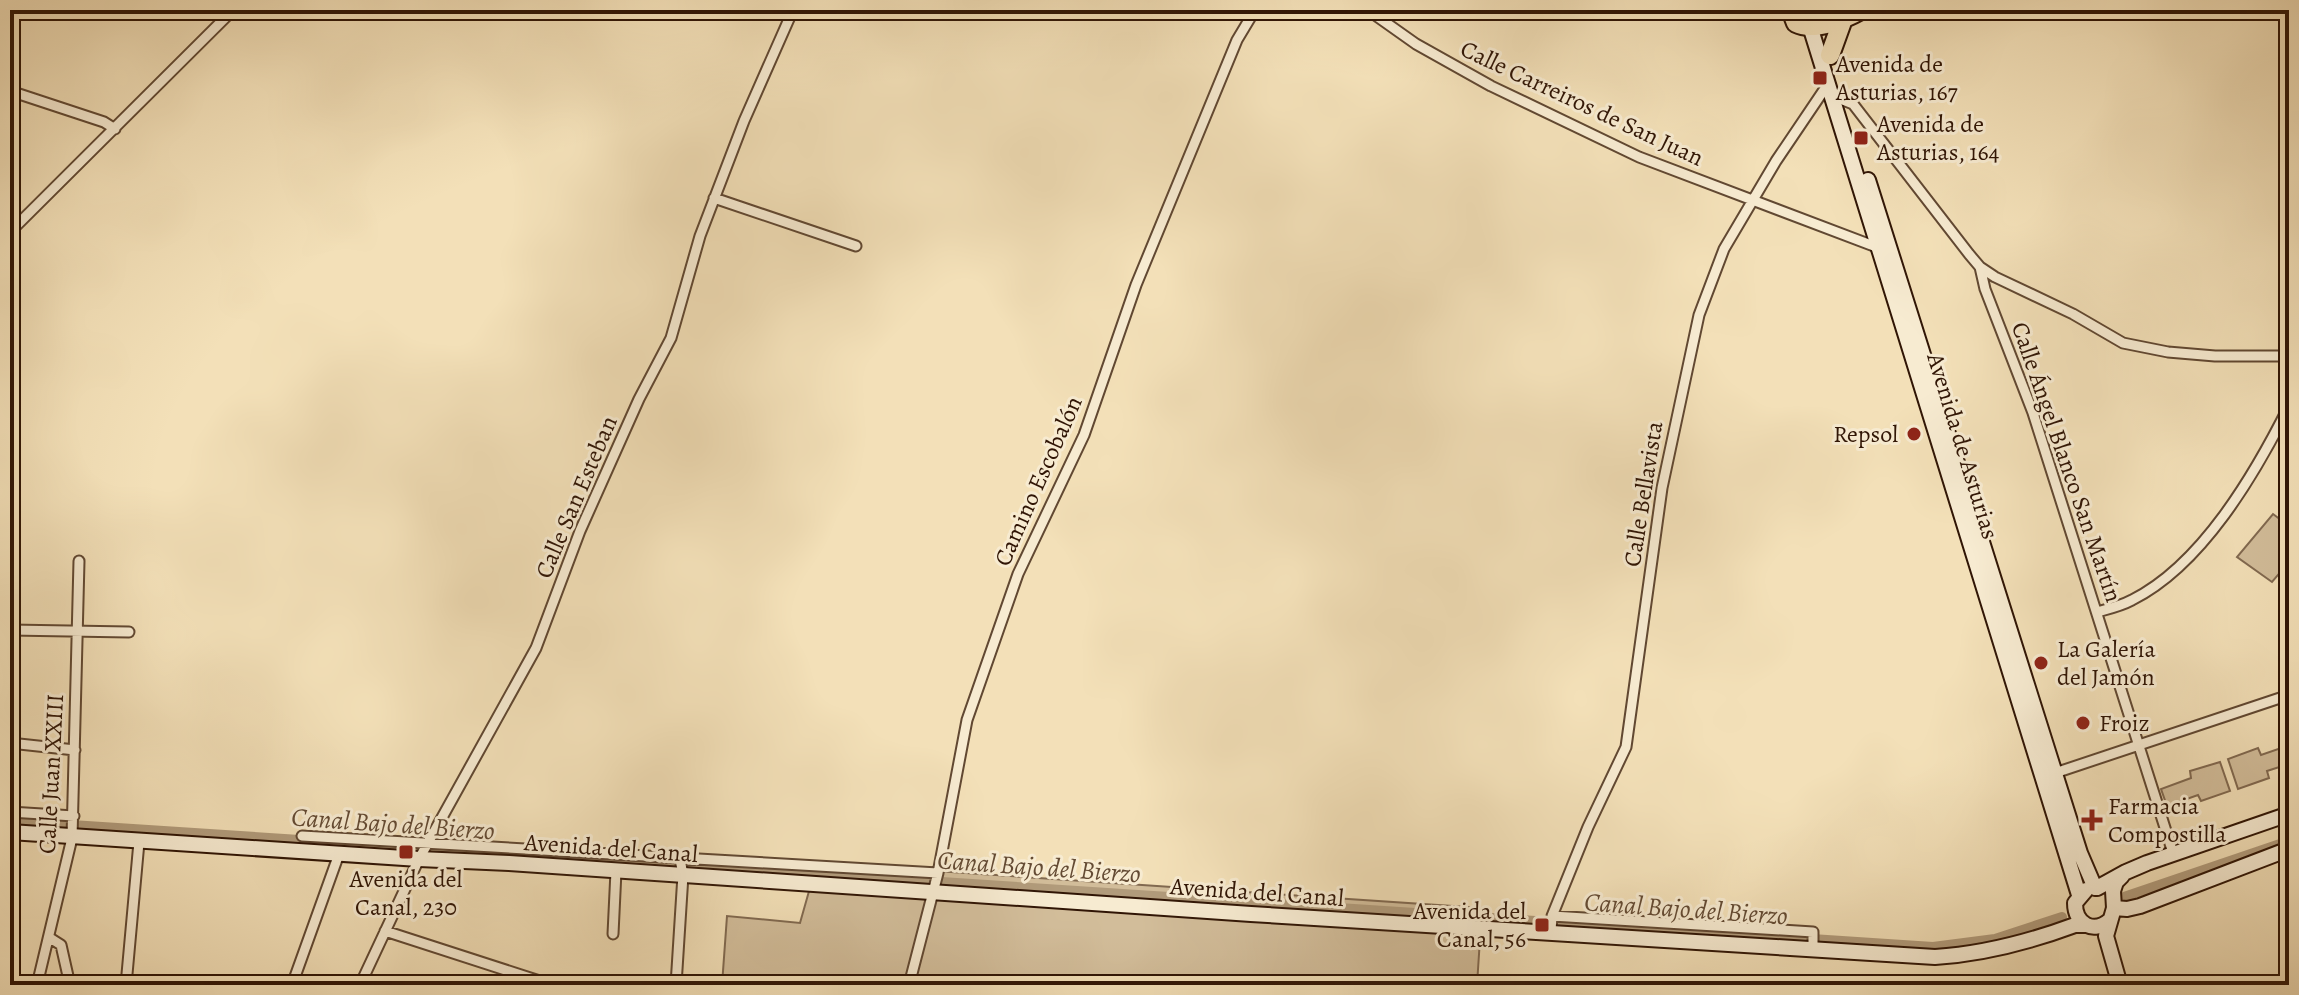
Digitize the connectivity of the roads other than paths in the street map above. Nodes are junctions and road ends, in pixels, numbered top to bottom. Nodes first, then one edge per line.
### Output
1 (233, 10) edge
2 (793, 10) edge
3 (1255, 10) edge
4 (1368, 10) edge
5 (1791, 10) edge
6 (1861, 10) edge
7 (1821, 17) edge
8 (1830, 55) joint
9 (1828, 84) junction
10 (10, 91) edge
11 (1843, 100) junction
12 (115, 129) junction
13 (714, 198) junction
14 (1752, 201) junction
15 (10, 232) edge
16 (856, 246) dead end
17 (1879, 248) junction
18 (1980, 267) junction
19 (2289, 356) edge
20 (2289, 406) edge
21 (79, 561) dead end
22 (2097, 612) junction
23 (10, 630) edge
24 (78, 631) junction
25 (129, 632) dead end
26 (2289, 695) edge
27 (10, 743) edge
28 (2138, 745) junction
29 (75, 750) junction
30 (2055, 773) junction
31 (10, 812) edge
32 (2289, 814) edge
33 (73, 826) junction
34 (10, 832) edge
35 (302, 836) dead end
36 (431, 841) junction
37 (139, 842) junction
38 (2287, 849) edge
39 (2173, 853) junction
40 (339, 854) junction
41 (419, 859) junction
42 (680, 859) junction
43 (616, 871) junction
44 (2126, 872) junction
45 (938, 873) junction
46 (683, 875) junction
47 (2094, 884) junction
48 (933, 893) junction
49 (2079, 895) junction
50 (2112, 909) junction
51 (1552, 916) junction
52 (2083, 922) junction
53 (385, 931) junction
54 (1551, 931) junction
55 (613, 934) dead end
56 (50, 938) junction
57 (1813, 949) junction
58 (2289, 952) edge
59 (37, 985) edge
60 (70, 985) edge
61 (126, 985) edge
62 (292, 985) edge
63 (360, 985) edge
64 (552, 985) edge
65 (676, 985) edge
66 (909, 985) edge
67 (2112, 985) edge
68 (2120, 985) edge

1 - 12 street
2 - 13 street, Calle San Esteban
3 - 45 street, Camino Escobalón
4 - 14 street, Calle Carreiros de San Juan
5 - 7 highway
6 - 7 highway
7 - 8 highway
7 - 9 street, Avenida de Asturias
8 - 11 street, Avenida de Asturias
9 - 14 street, Calle Bellavista
9 - 17 street, Avenida de Asturias
10 - 12 street
11 - 18 street
11 - 30 street, Avenida de Asturias
12 - 15 street
13 - 16 street
13 - 36 street, Calle San Esteban
14 - 17 street, Calle Carreiros de San Juan
14 - 51 street, Calle Bellavista
17 - 49 street, Avenida de Asturias
18 - 19 street
18 - 22 street, Calle Ángel Blanco San Martín
20 - 22 street
21 - 24 street, Calle Juan XXIII
22 - 28 street, Calle Ángel Blanco San Martín
23 - 24 street
24 - 25 street
24 - 29 street, Calle Juan XXIII
26 - 28 street
27 - 29 street
28 - 30 street
28 - 39 street, Calle Ángel Blanco San Martín
29 - 33 street, Calle Juan XXIII
30 - 47 street, Avenida de Asturias
31 - 33 street, Avenida del Canal
32 - 39 street
33 - 34 street, Avenida del Canal
33 - 37 street, Avenida del Canal
33 - 56 street, Calle Juan XXIII
35 - 36 street, Avenida del Canal
36 - 41 street, Calle San Esteban
36 - 42 street, Avenida del Canal
37 - 40 street, Avenida del Canal
37 - 61 street
38 - 50 street
38 - 58 street
39 - 44 street
40 - 41 street, Avenida del Canal
40 - 62 street
41 - 43 street, Avenida del Canal
41 - 53 street, Calle San Esteban
42 - 45 street, Avenida del Canal
42 - 46 street
43 - 46 street, Avenida del Canal
43 - 55 street
44 - 47 street
44 - 50 street
45 - 48 street, Camino Escobalón
46 - 48 street, Avenida del Canal
46 - 65 street
47 - 49 street
47 - 50 street
48 - 54 street, Avenida del Canal
48 - 66 street, Camino Escobalón
49 - 52 street
50 - 52 street
50 - 68 street
51 - 54 street, Calle Bellavista
51 - 57 street
52 - 57 street, Avenida del Canal
52 - 67 street
53 - 63 street, Calle San Esteban
53 - 64 street
54 - 57 street, Avenida del Canal
56 - 59 street, Calle Juan XXIII
56 - 60 street

